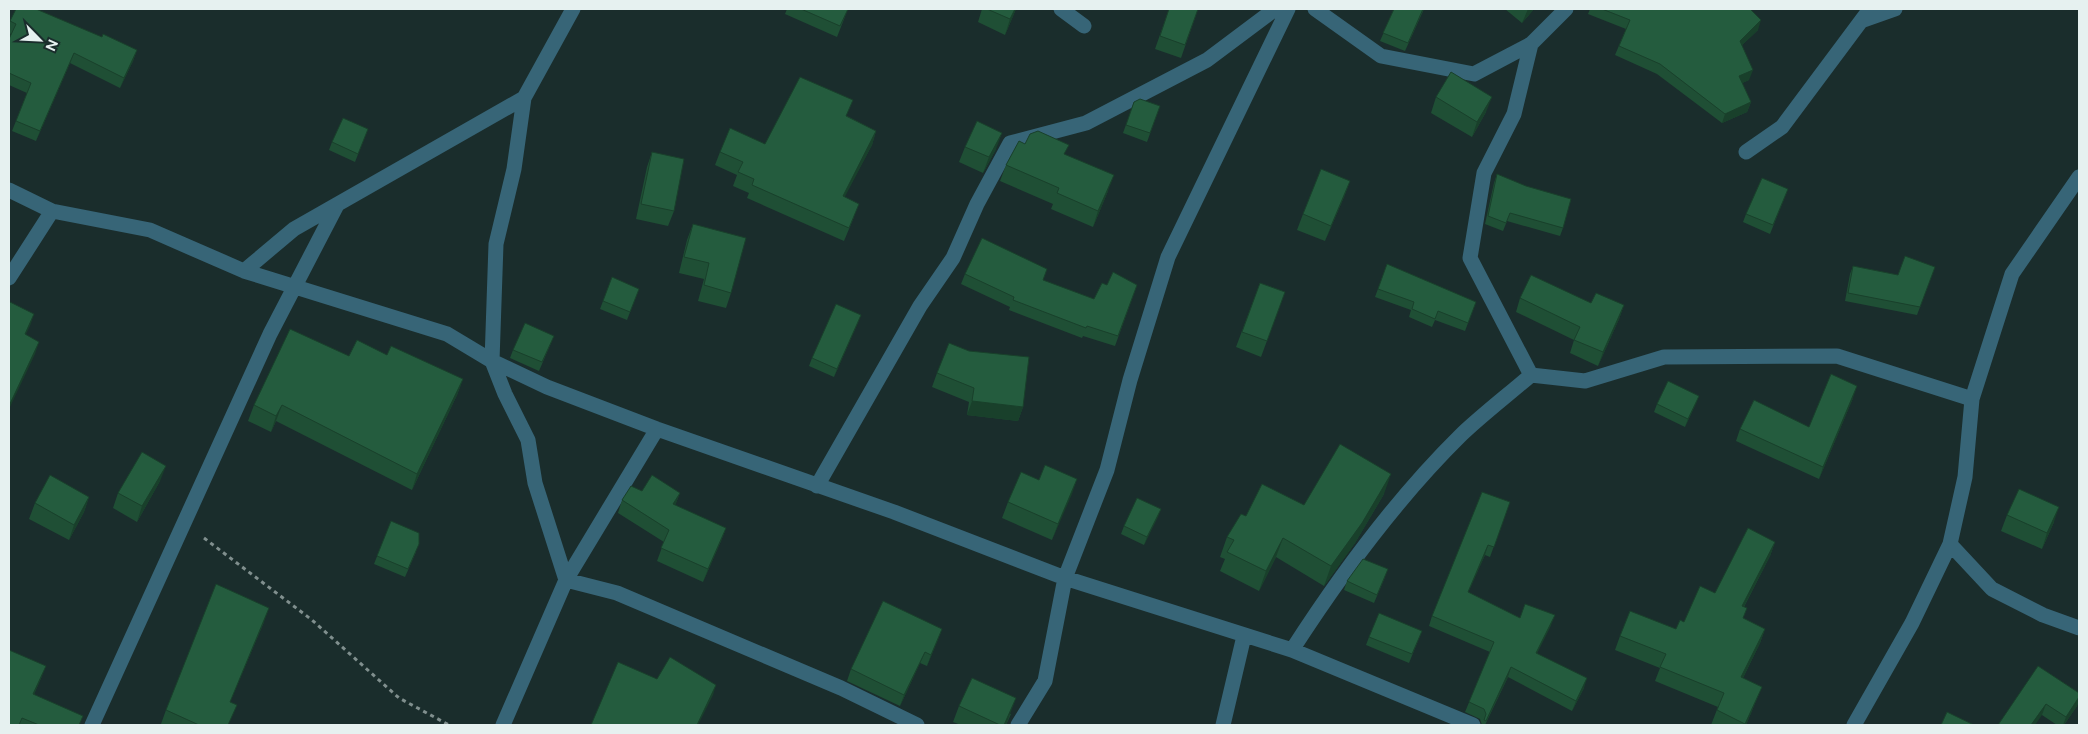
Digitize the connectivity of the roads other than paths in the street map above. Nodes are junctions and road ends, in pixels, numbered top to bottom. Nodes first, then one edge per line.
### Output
1 (573, 9) edge
2 (1061, 9) edge
3 (1275, 9) edge
4 (1288, 9) edge
5 (1315, 9) edge
6 (1566, 9) edge
7 (1895, 9) edge
8 (1865, 15) edge
9 (1084, 26) dead end
10 (1531, 44) junction
11 (524, 98) junction
12 (1746, 152) dead end
13 (2079, 177) edge
14 (9, 190) edge
15 (337, 205) junction
16 (52, 212) junction
17 (244, 271) junction
18 (9, 278) edge
19 (295, 287) junction
20 (492, 361) junction
21 (1531, 375) junction
22 (1972, 399) junction
23 (657, 429) junction
24 (817, 486) junction
25 (1950, 544) junction
26 (1065, 578) junction
27 (566, 580) junction
28 (2079, 628) edge
29 (1244, 636) junction
30 (1292, 650) junction
31 (92, 725) edge
32 (503, 725) edge
33 (917, 725) edge
34 (1018, 725) edge
35 (1223, 725) edge
36 (1473, 725) edge
37 (1854, 725) edge

1 - 11 street
2 - 9 street
3 - 24 street
4 - 26 street
5 - 10 street
6 - 10 street
7 - 8 street
8 - 12 street
10 - 21 street
11 - 15 street
11 - 20 street
13 - 22 street
14 - 16 street
15 - 17 street
15 - 19 street
16 - 17 street
16 - 18 street
17 - 19 street
19 - 20 street
19 - 31 street
20 - 23 street
20 - 27 street
21 - 22 street
21 - 30 street
22 - 25 street
23 - 24 street
23 - 27 street
24 - 26 street
25 - 28 street
25 - 37 street
26 - 29 street
26 - 34 street
27 - 32 street
27 - 33 street
29 - 30 street
29 - 35 street
30 - 36 street

